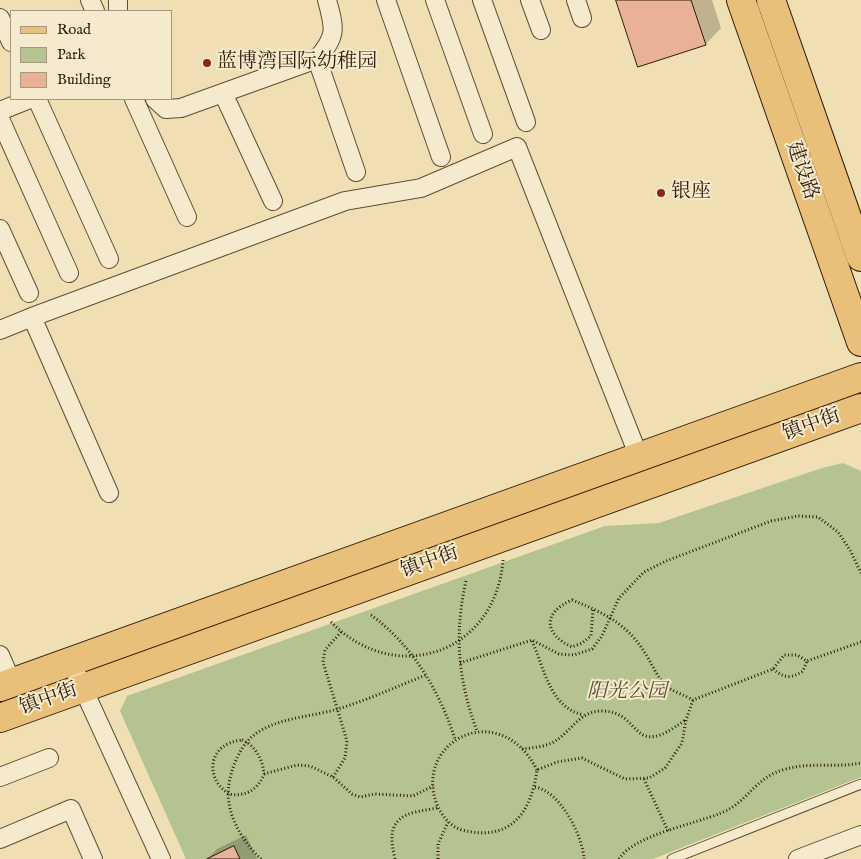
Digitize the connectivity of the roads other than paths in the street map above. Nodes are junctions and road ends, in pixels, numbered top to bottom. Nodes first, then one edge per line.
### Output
1 (327, 0) edge
2 (386, 0) edge
3 (435, 0) edge
4 (482, 0) edge
5 (530, 0) edge
6 (576, 0) edge
7 (741, 0) edge
8 (771, 0) edge
9 (0, 18) edge
10 (582, 18) dead end
11 (541, 30) dead end
12 (10, 40) edge
13 (317, 59) junction
14 (223, 93) junction
15 (28, 100) edge
16 (37, 100) edge
17 (134, 100) edge
18 (156, 100) edge
19 (0, 111) edge
20 (0, 119) edge
21 (526, 122) dead end
22 (483, 134) dead end
23 (441, 156) dead end
24 (356, 172) dead end
25 (273, 201) dead end
26 (188, 217) dead end
27 (0, 229) edge
28 (861, 256) edge
29 (109, 259) dead end
30 (69, 273) dead end
31 (29, 293) dead end
32 (32, 316) junction
33 (0, 330) edge
34 (861, 342) edge
35 (861, 377) edge
36 (861, 408) edge
37 (639, 457) junction
38 (110, 493) dead end
39 (0, 655) edge
40 (71, 662) junction
41 (6, 685) edge
42 (83, 688) junction
43 (0, 718) edge
44 (49, 758) dead end
45 (0, 776) edge
46 (861, 784) edge
47 (861, 835) edge
48 (0, 839) edge
49 (93, 859) edge
50 (161, 859) edge
51 (672, 859) edge
52 (798, 859) edge

1 - 13 street
2 - 23 street
3 - 22 street
4 - 21 street
5 - 11 street
6 - 10 street
7 - 34 main road, 建设路
8 - 28 main road, 建设路
9 - 12 street
13 - 14 street
13 - 24 street
14 - 18 street
14 - 25 street
15 - 19 street
16 - 29 street
17 - 26 street
20 - 30 street
27 - 31 street
32 - 33 street
32 - 37 street
32 - 38 street
35 - 37 main road, 镇中街
36 - 42 main road, 镇中街
37 - 40 main road, 镇中街
39 - 41 street
40 - 41 main road, 镇中街
40 - 42 street
42 - 43 main road, 镇中街
42 - 50 street
44 - 45 street
46 - 51 lane
47 - 52 street
48 - 49 street

